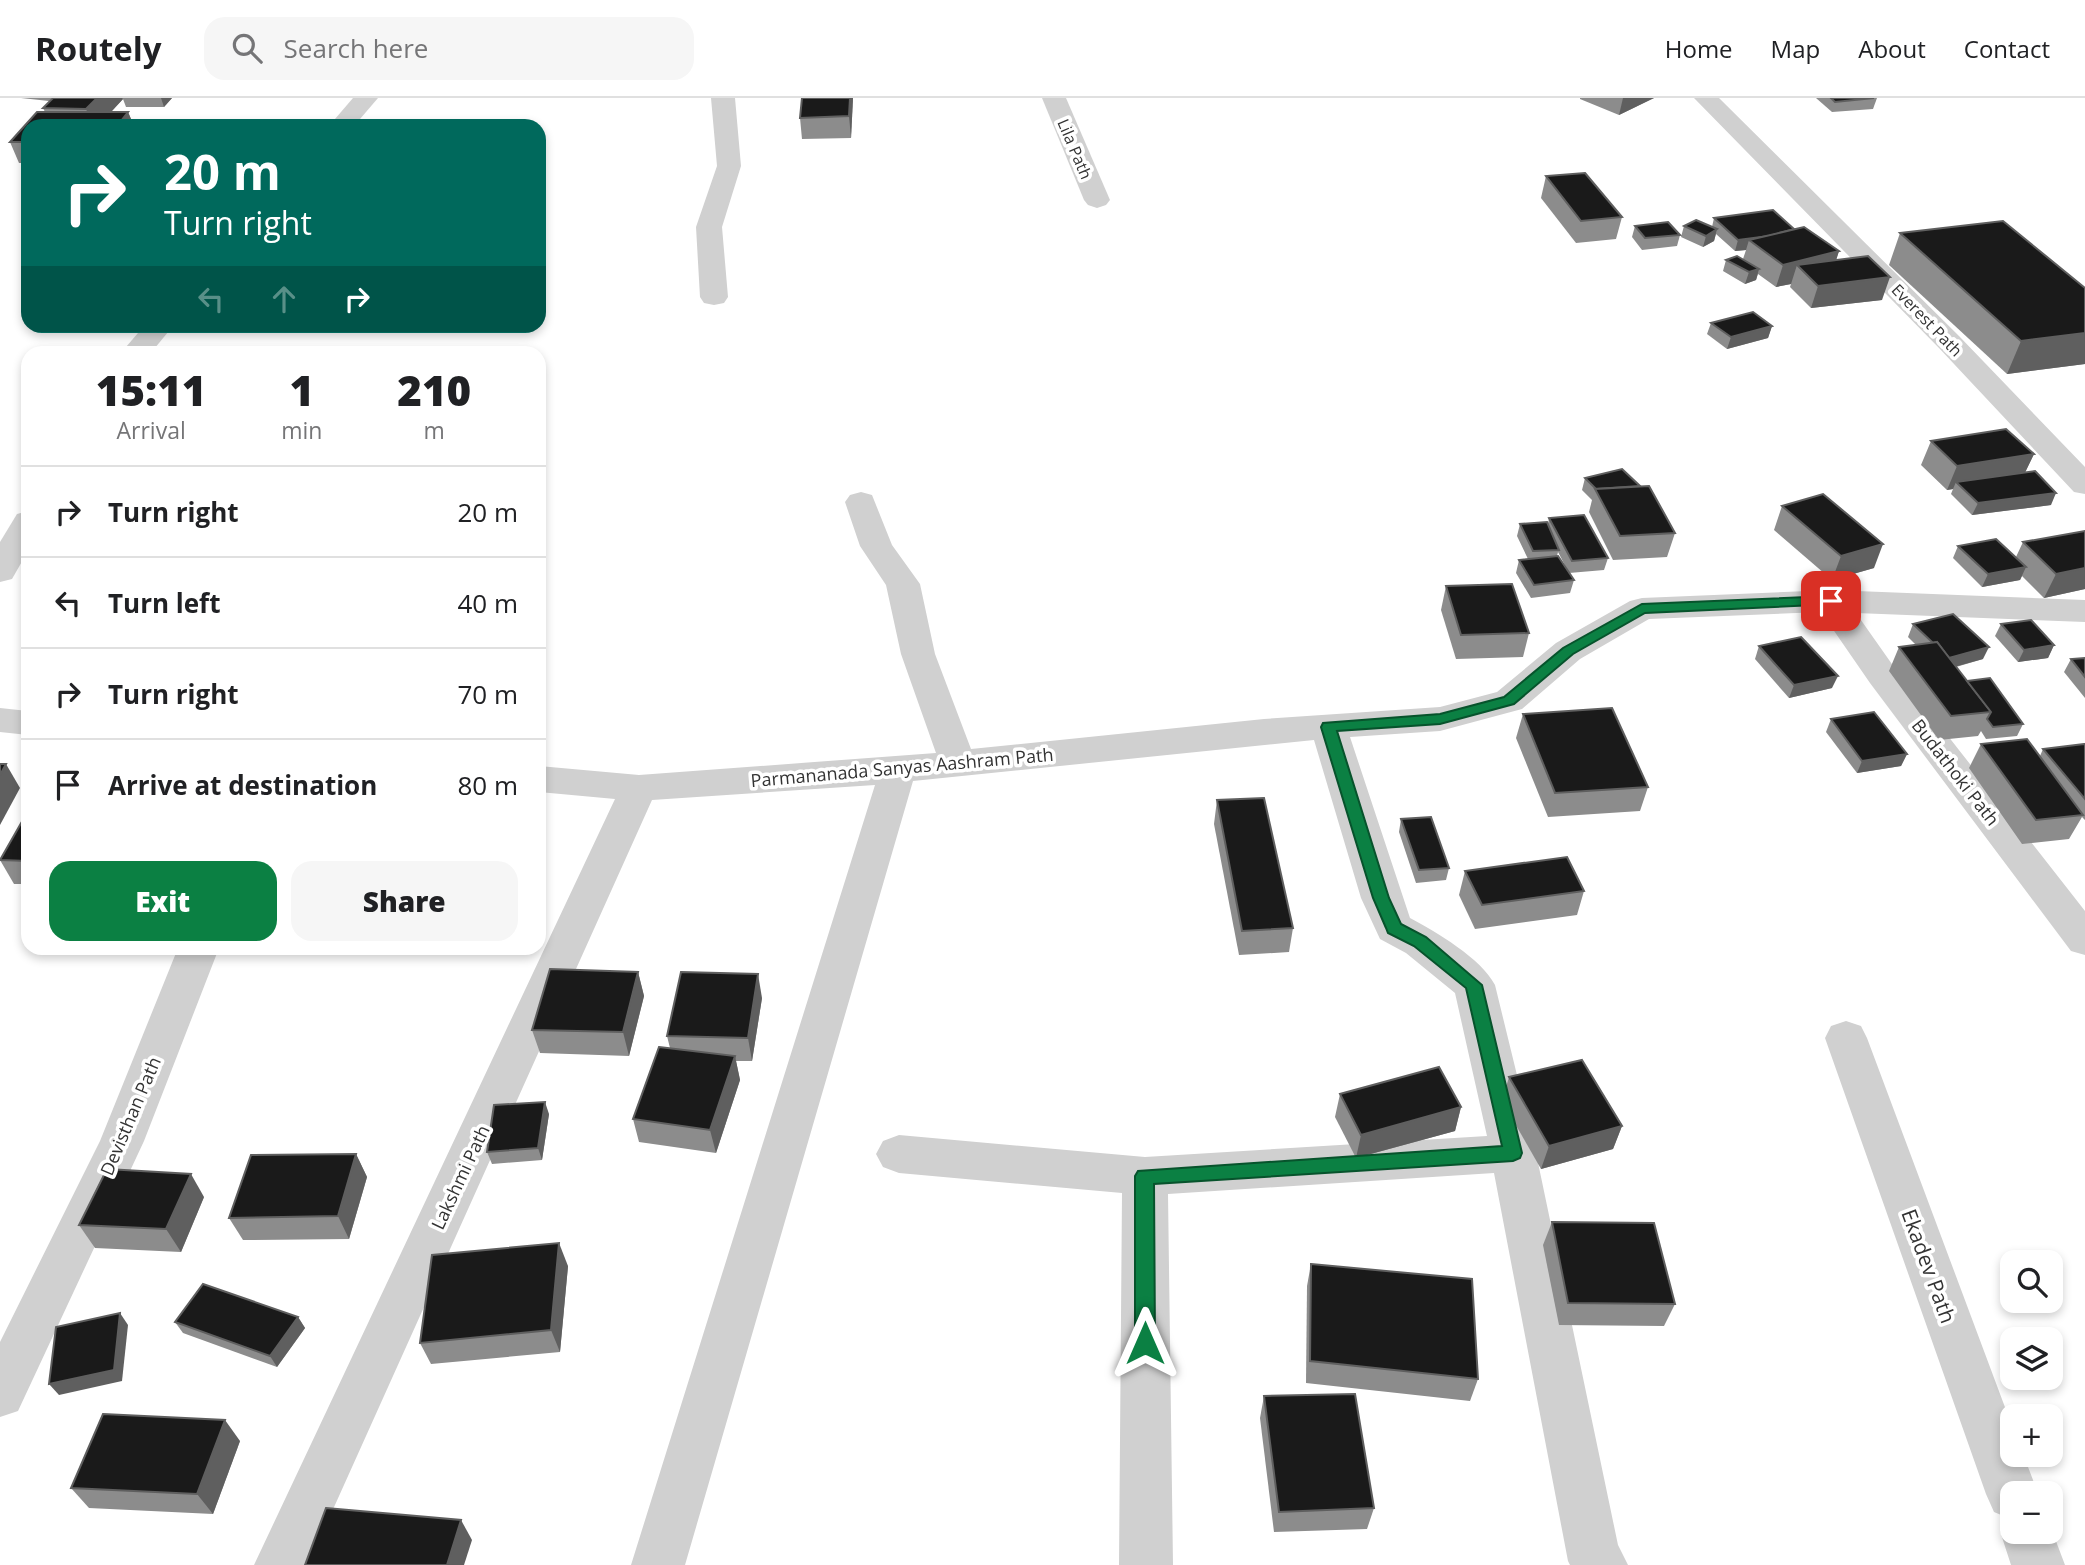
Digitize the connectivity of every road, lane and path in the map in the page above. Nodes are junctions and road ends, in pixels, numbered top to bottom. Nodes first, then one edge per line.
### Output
1 (366, 98) edge
2 (723, 98) edge
3 (1054, 98) edge
4 (1706, 98) edge
5 (347, 119) edge
6 (1097, 200) dead end
7 (714, 297) dead end
8 (2085, 485) edge
9 (861, 502) dead end
10 (21, 534) edge
11 (0, 572) edge
12 (1831, 601) junction
13 (2085, 611) edge
14 (0, 720) edge
15 (21, 722) edge
16 (1328, 727) junction
17 (958, 763) junction
18 (898, 770) junction
19 (546, 780) edge
20 (639, 788) junction
21 (2085, 940) edge
22 (197, 955) edge
23 (1846, 1038) dead end
24 (1513, 1153) junction
25 (899, 1154) dead end
26 (1145, 1176) junction
27 (0, 1394) edge
28 (2007, 1481) edge
29 (2031, 1544) edge
30 (1591, 1564) edge
31 (281, 1565) edge
32 (658, 1565) edge
33 (1146, 1565) edge
34 (2038, 1565) edge

1 - 5 street
2 - 7 street
3 - 6 street, Lila Path
4 - 8 street, Everest Path
9 - 17 street
10 - 11 street
12 - 13 street, Parmananada Sanyas Aashram Path
12 - 16 street, Parmananada Sanyas Aashram Path
12 - 21 street, Budathoki Path
14 - 15 street
16 - 17 street, Parmananada Sanyas Aashram Path
16 - 24 street
17 - 18 street, Parmananada Sanyas Aashram Path
18 - 20 street, Parmananada Sanyas Aashram Path
18 - 32 street
19 - 20 street, Parmananada Sanyas Aashram Path
20 - 31 street, Lakshmi Path
22 - 27 street, Devisthan Path
23 - 28 street, Ekadev Path
24 - 26 street
24 - 30 street
25 - 26 street
26 - 33 street
29 - 34 street

